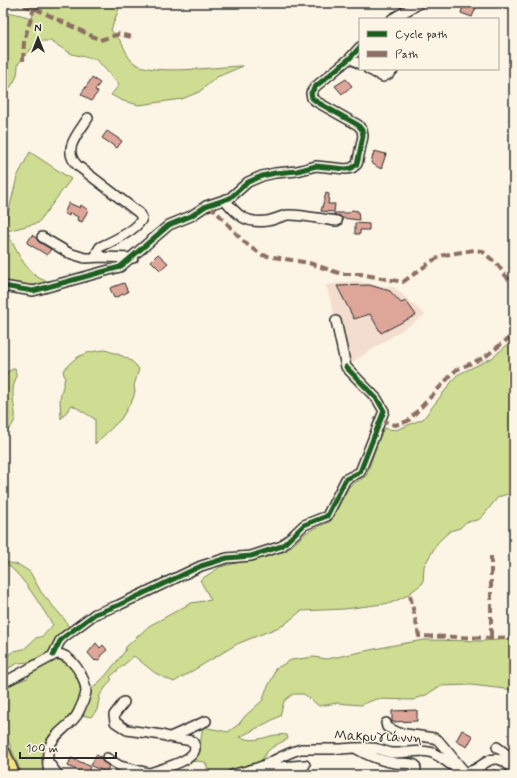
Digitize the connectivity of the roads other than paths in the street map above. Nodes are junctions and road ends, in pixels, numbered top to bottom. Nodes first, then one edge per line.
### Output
1 (420, 3) edge
2 (394, 18) edge
3 (359, 48) edge
4 (350, 58) junction
5 (359, 63) edge
6 (370, 70) edge
7 (393, 70) edge
8 (88, 118) dead end
9 (225, 200) junction
10 (337, 221) dead end
11 (42, 237) dead end
12 (102, 257) junction
13 (133, 258) junction
14 (3, 286) edge
15 (336, 321) dead end
16 (53, 655) junction
17 (3, 683) edge
18 (124, 702) dead end
19 (206, 721) dead end
20 (386, 723) dead end
21 (169, 737) junction
22 (497, 747) dead end
23 (354, 748) junction
24 (3, 752) edge
25 (107, 758) dead end
26 (47, 760) junction
27 (514, 762) edge
28 (305, 765) dead end
29 (464, 771) junction
30 (514, 771) edge
31 (146, 774) edge
32 (13, 775) edge
33 (49, 775) edge
34 (58, 775) edge
35 (234, 775) edge
36 (256, 775) edge
37 (413, 775) edge

1 - 2 street
3 - 4 street
4 - 5 street
4 - 9 street
6 - 7 street
8 - 12 street
9 - 10 street
9 - 13 street
11 - 12 street
12 - 13 street
13 - 14 street
15 - 16 street
16 - 17 street
16 - 26 street
18 - 21 street
19 - 21 street
20 - 29 street
21 - 31 street
22 - 27 street
23 - 29 street, Μακρυγιάννη
23 - 35 street, Μακρυγιάννη
23 - 37 street
24 - 32 highway
25 - 31 street
26 - 33 street
26 - 34 street
28 - 36 street
29 - 30 street

